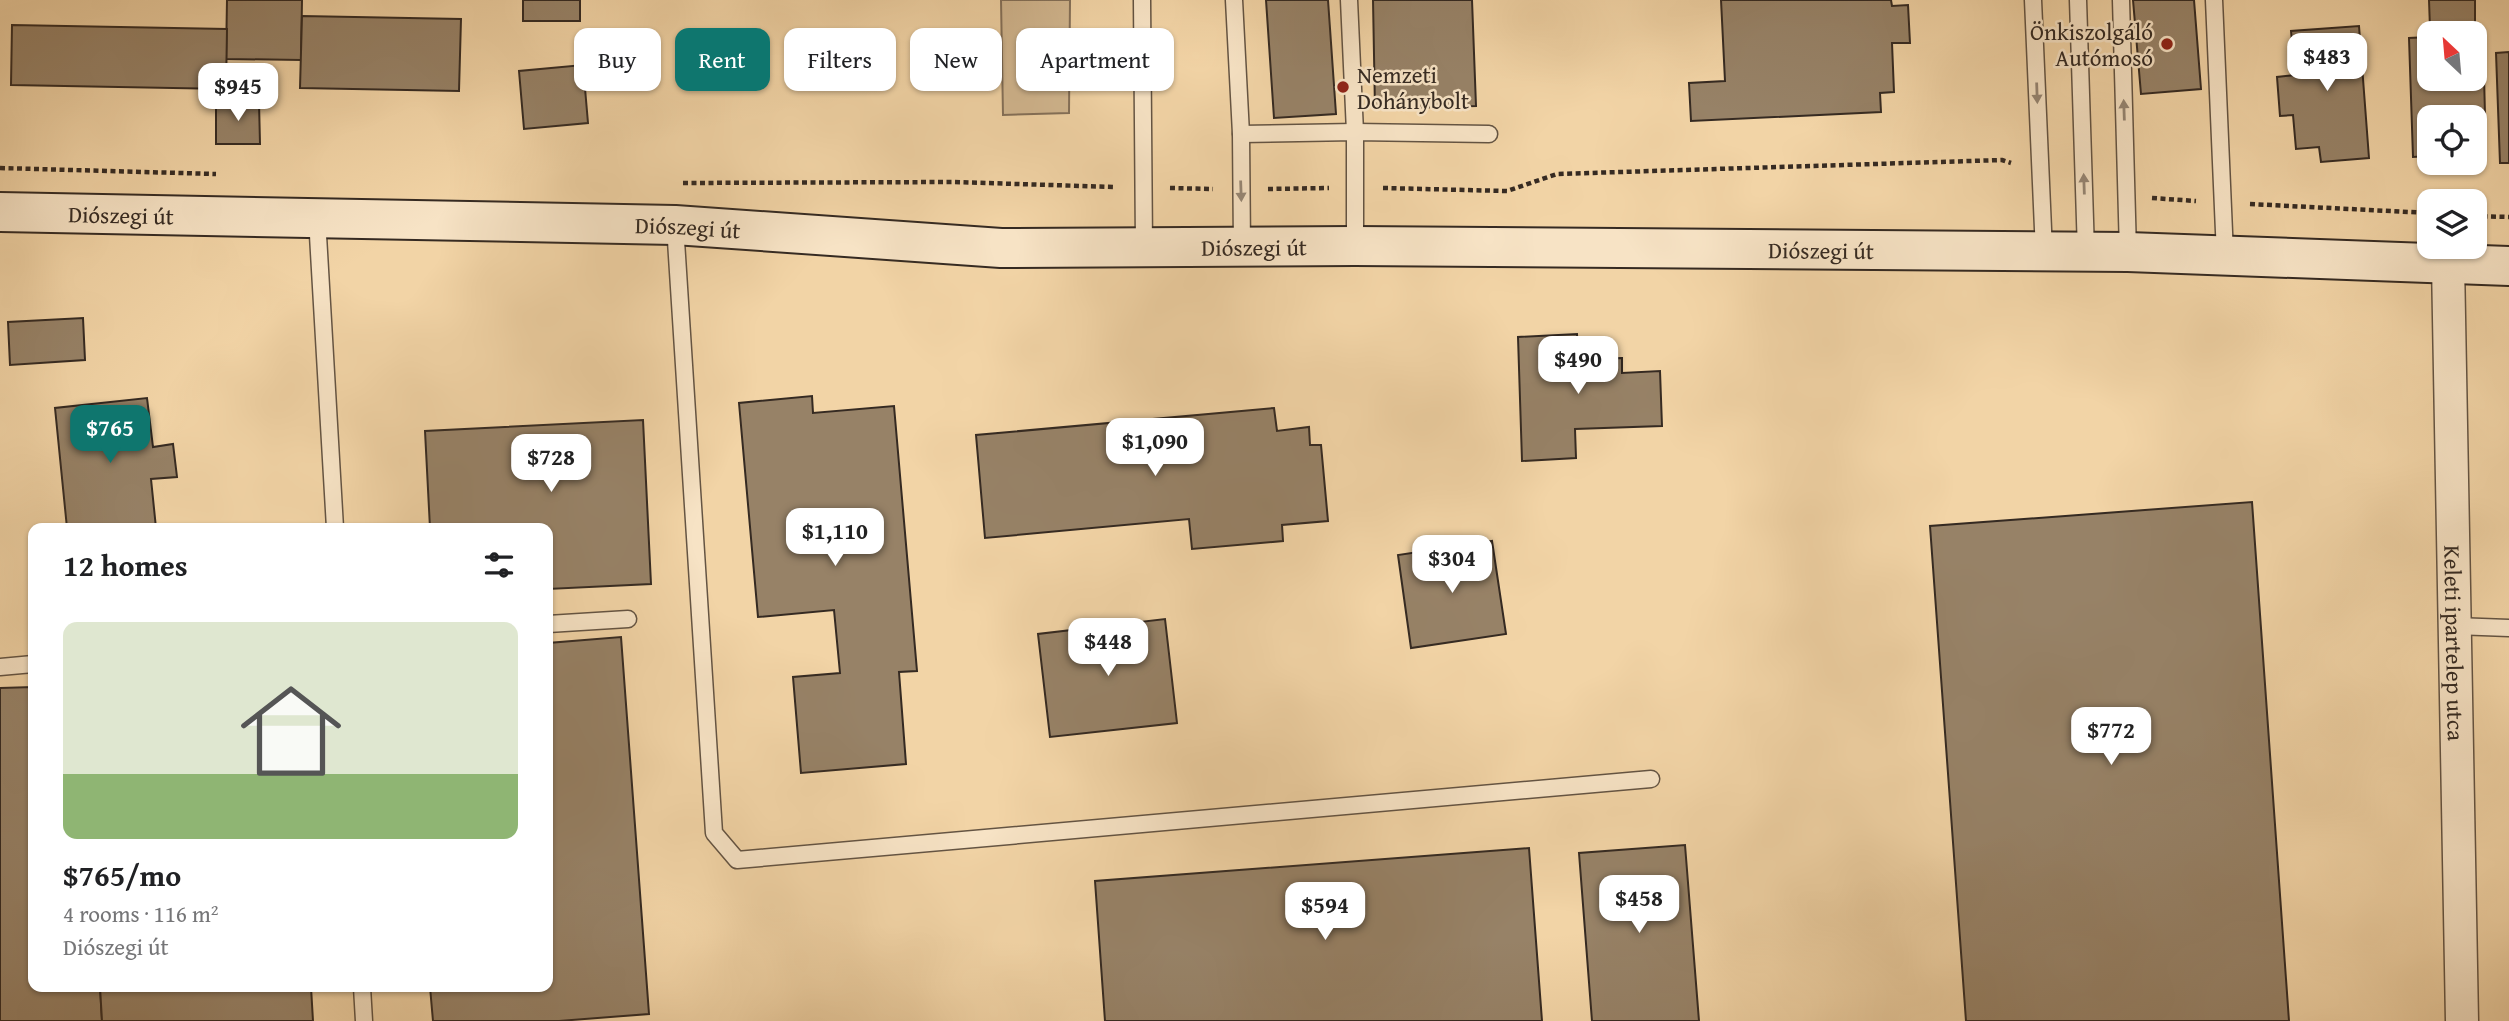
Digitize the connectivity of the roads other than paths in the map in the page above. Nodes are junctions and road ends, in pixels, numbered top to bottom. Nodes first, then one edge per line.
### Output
1 (1142, 0) edge
2 (1234, 0) edge
3 (1349, 0) edge
4 (2033, 0) edge
5 (2078, 0) edge
6 (2121, 0) edge
7 (2214, 0) edge
8 (1355, 132) junction
9 (1241, 134) junction
10 (1489, 134) dead end
11 (0, 212) edge
12 (317, 218) junction
13 (675, 225) junction
14 (1144, 246) junction
15 (1355, 246) junction
16 (1242, 248) junction
17 (2044, 252) junction
18 (2086, 252) junction
19 (2128, 252) junction
20 (2225, 255) junction
21 (2448, 264) junction
22 (2509, 266) edge
23 (335, 523) edge
24 (628, 619) dead end
25 (553, 624) edge
26 (2455, 626) junction
27 (2509, 628) edge
28 (28, 664) edge
29 (0, 667) edge
30 (1651, 779) dead end
31 (362, 992) edge
32 (364, 1021) edge
33 (2462, 1021) edge

1 - 14 lane
2 - 9 lane
3 - 8 lane
4 -> 17 lane
18 -> 5 lane
19 -> 6 lane
7 - 20 lane
8 - 9 lane
8 - 10 lane
8 - 15 lane
9 -> 16 lane
11 - 12 main road, Diószegi út
12 - 13 main road, Diószegi út
12 - 23 lane
13 - 14 main road, Diószegi út
13 - 30 lane
14 - 16 main road, Diószegi út
15 - 16 main road, Diószegi út
15 - 17 main road, Diószegi út
17 - 18 main road, Diószegi út
18 - 19 main road, Diószegi út
19 - 20 main road, Diószegi út
20 - 21 main road, Diószegi út
21 - 22 main road, Diószegi út
21 - 26 street, Keleti ipartelep utca
24 - 25 lane
26 - 27 lane
26 - 33 street, Keleti ipartelep utca
28 - 29 lane
31 - 32 lane

